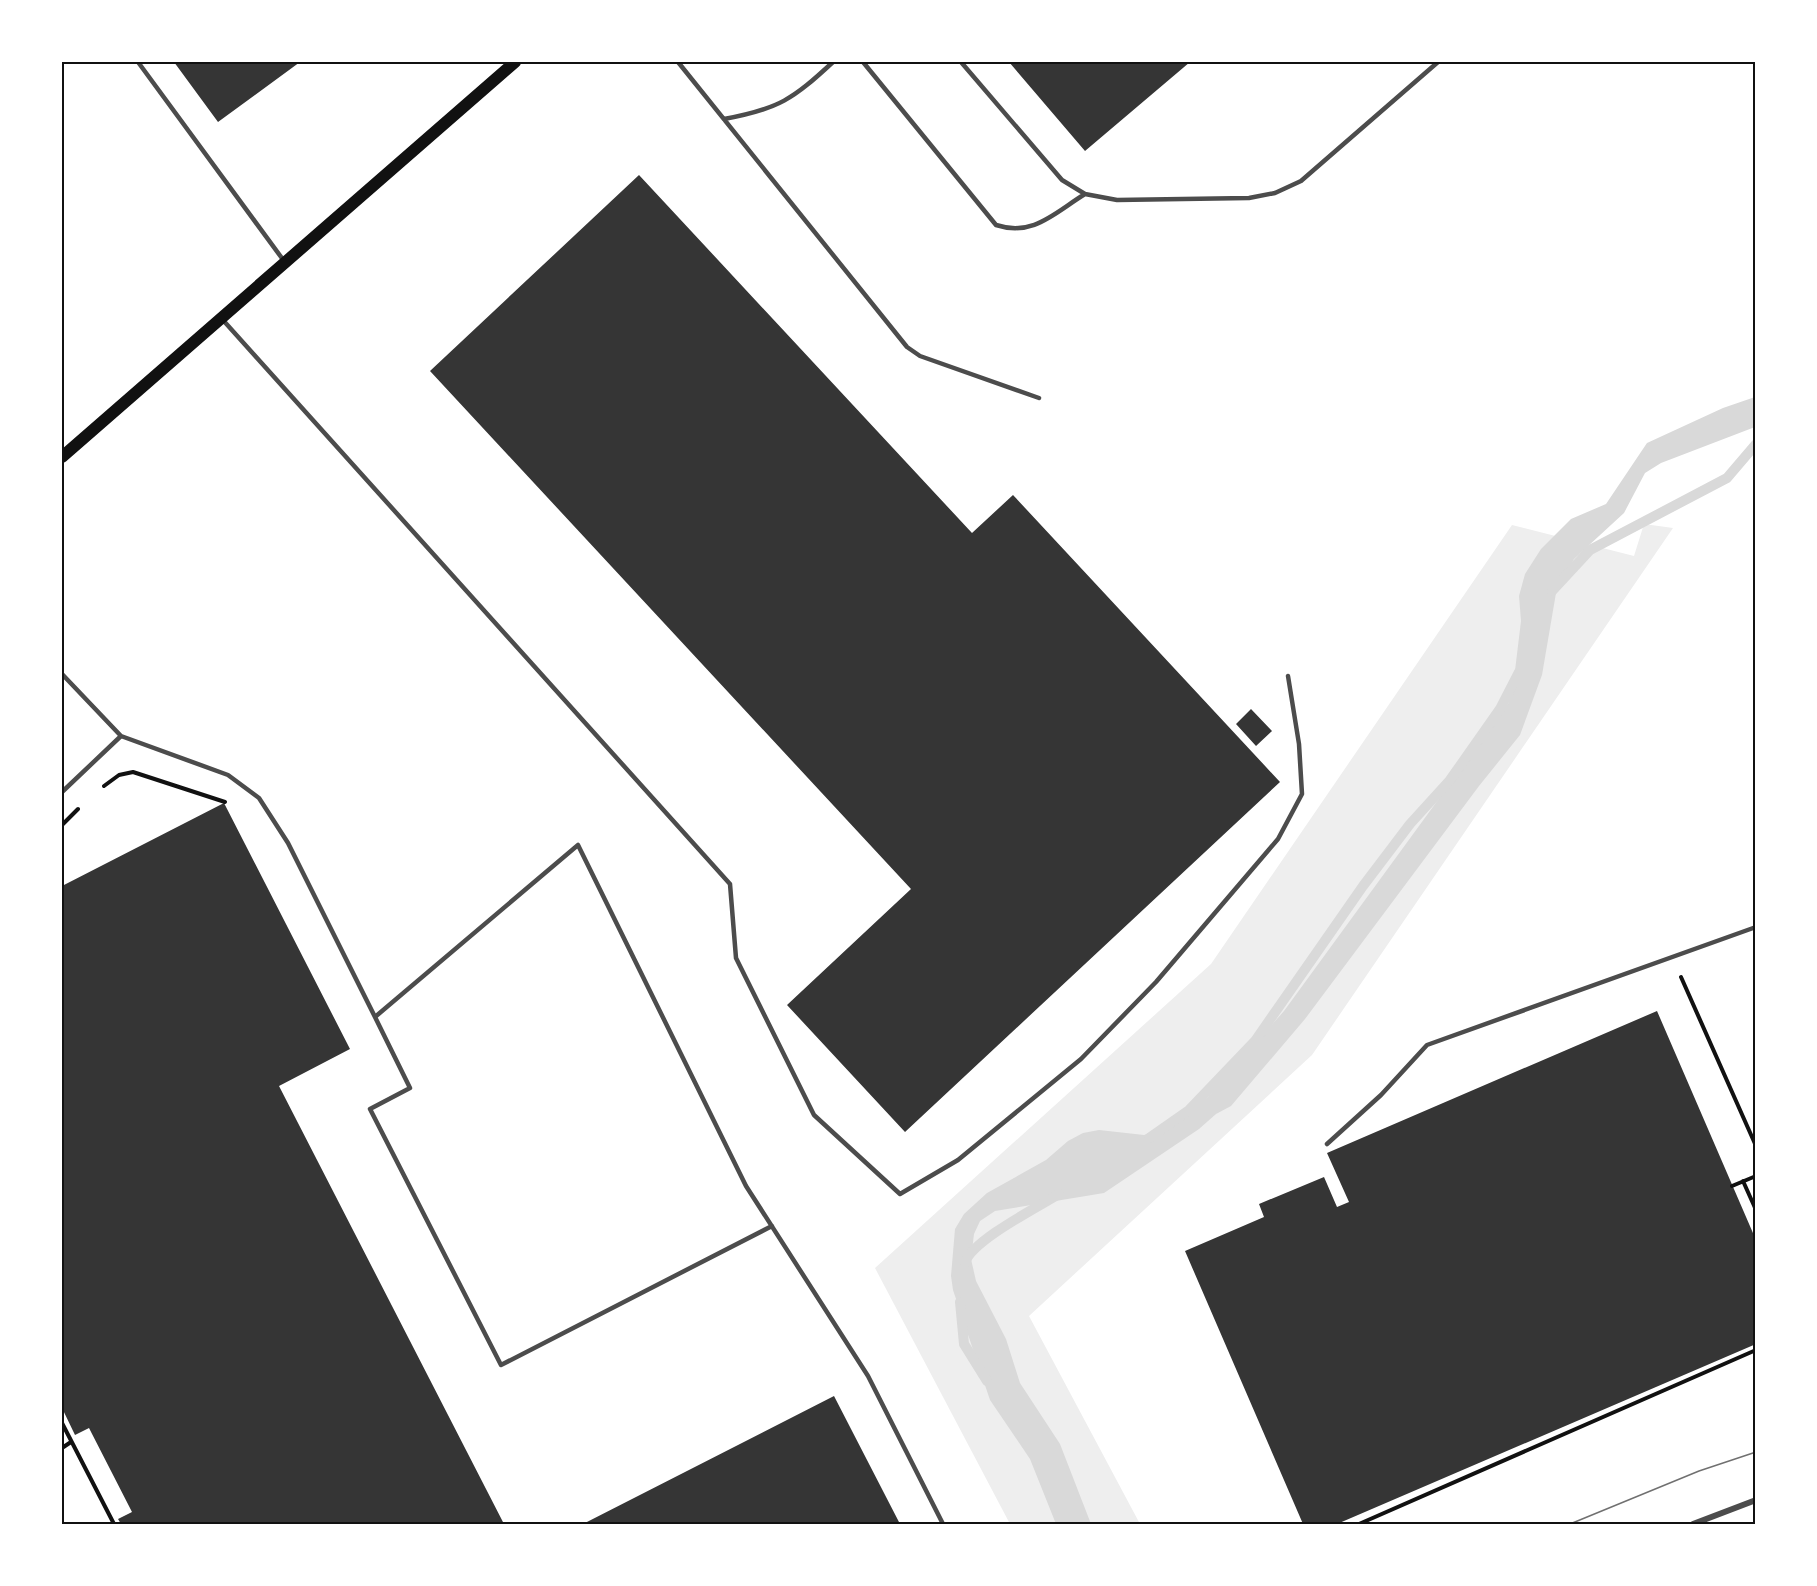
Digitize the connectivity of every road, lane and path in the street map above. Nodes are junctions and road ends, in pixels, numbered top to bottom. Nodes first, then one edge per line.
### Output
1 (138, 62) edge
2 (515, 62) edge
3 (678, 62) edge
4 (834, 62) edge
5 (863, 62) edge
6 (961, 62) edge
7 (1438, 62) edge
8 (724, 119) junction
9 (1085, 194) junction
10 (284, 261) junction
11 (220, 317) junction
12 (1039, 398) dead end
13 (62, 457) edge
14 (62, 674) edge
15 (1288, 676) dead end
16 (121, 736) junction
17 (98, 791) dead end
18 (62, 792) edge
19 (228, 803) dead end
20 (84, 804) dead end
21 (62, 825) edge
22 (1755, 927) edge
23 (1672, 957) junction
24 (375, 1017) junction
25 (1327, 1144) dead end
26 (1755, 1146) edge
27 (1755, 1176) edge
28 (1743, 1181) junction
29 (1732, 1186) dead end
30 (1755, 1210) edge
31 (772, 1226) junction
32 (1755, 1350) edge
33 (62, 1423) edge
34 (72, 1443) junction
35 (62, 1448) edge
36 (1755, 1500) edge
37 (114, 1524) edge
38 (943, 1524) edge
39 (1359, 1524) edge
40 (1693, 1524) edge

1 - 10 lane
2 - 10 main road
3 - 8 lane
4 - 8 lane
5 - 9 lane
6 - 9 lane
7 - 9 lane
8 - 12 lane
10 - 11 main road
11 - 13 main road
11 - 15 lane
14 - 16 lane
16 - 18 lane
16 - 24 lane
17 - 19 path
20 - 21 path
22 - 23 lane
23 - 25 lane
23 - 26 path
24 - 31 lane
24 - 31 lane
27 - 28 path
28 - 29 path
28 - 30 path
31 - 38 lane
32 - 39 path
33 - 34 path
34 - 35 path
34 - 37 path
36 - 40 street

